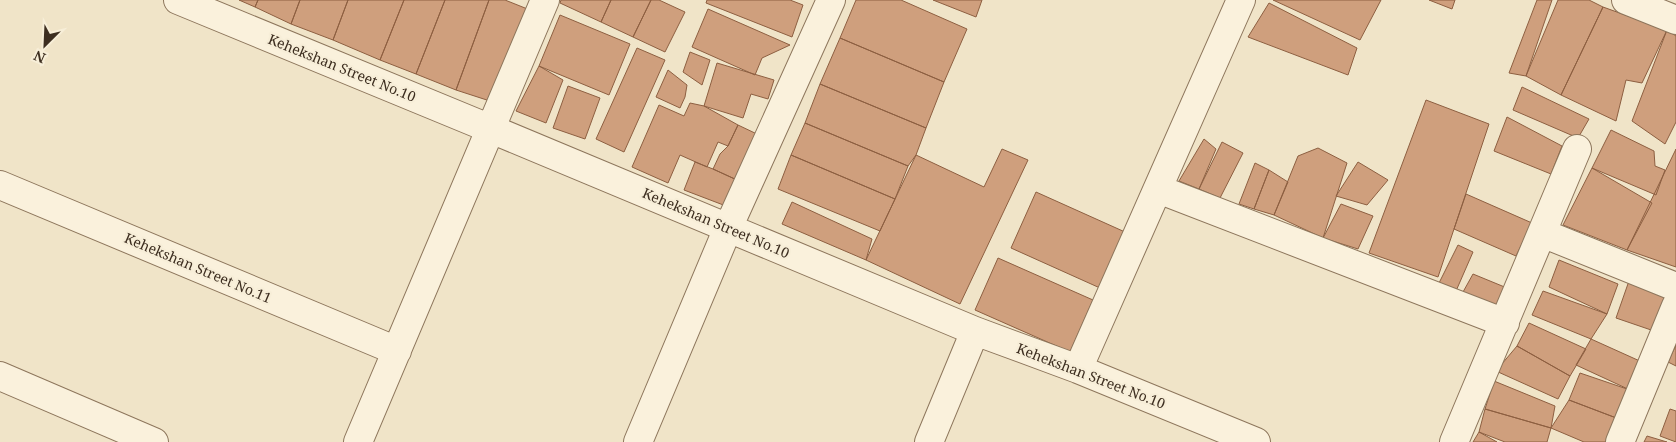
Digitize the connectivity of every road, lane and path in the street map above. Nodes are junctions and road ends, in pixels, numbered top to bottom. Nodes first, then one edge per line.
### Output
1 (178, 0) edge
2 (545, 0) edge
3 (831, 0) edge
4 (1241, 0) edge
5 (1626, 0) edge
6 (1676, 20) edge
7 (491, 129) junction
8 (1577, 150) dead end
9 (0, 186) edge
10 (1158, 189) junction
11 (728, 228) junction
12 (1542, 233) junction
13 (1676, 286) edge
14 (1676, 306) edge
15 (1505, 323) junction
16 (975, 331) junction
17 (397, 351) junction
18 (1078, 369) junction
19 (0, 376) edge
20 (154, 442) edge
21 (358, 442) edge
22 (638, 442) edge
23 (929, 442) edge
24 (1256, 442) edge
25 (1454, 442) edge
26 (1620, 442) edge

1 - 7 street, Kehekshan Street No.10
2 - 7 street
3 - 11 street
4 - 10 street
5 - 6 street
7 - 11 street, Kehekshan Street No.10
7 - 17 street
8 - 12 street
9 - 17 street, Kehekshan Street No.11
10 - 15 street
10 - 18 street
11 - 16 street, Kehekshan Street No.10
11 - 22 street
12 - 13 street
12 - 15 street
14 - 26 street
15 - 25 street
16 - 18 street, Kehekshan Street No.10
16 - 23 street
17 - 21 street
18 - 24 street, Kehekshan Street No.10
19 - 20 street

